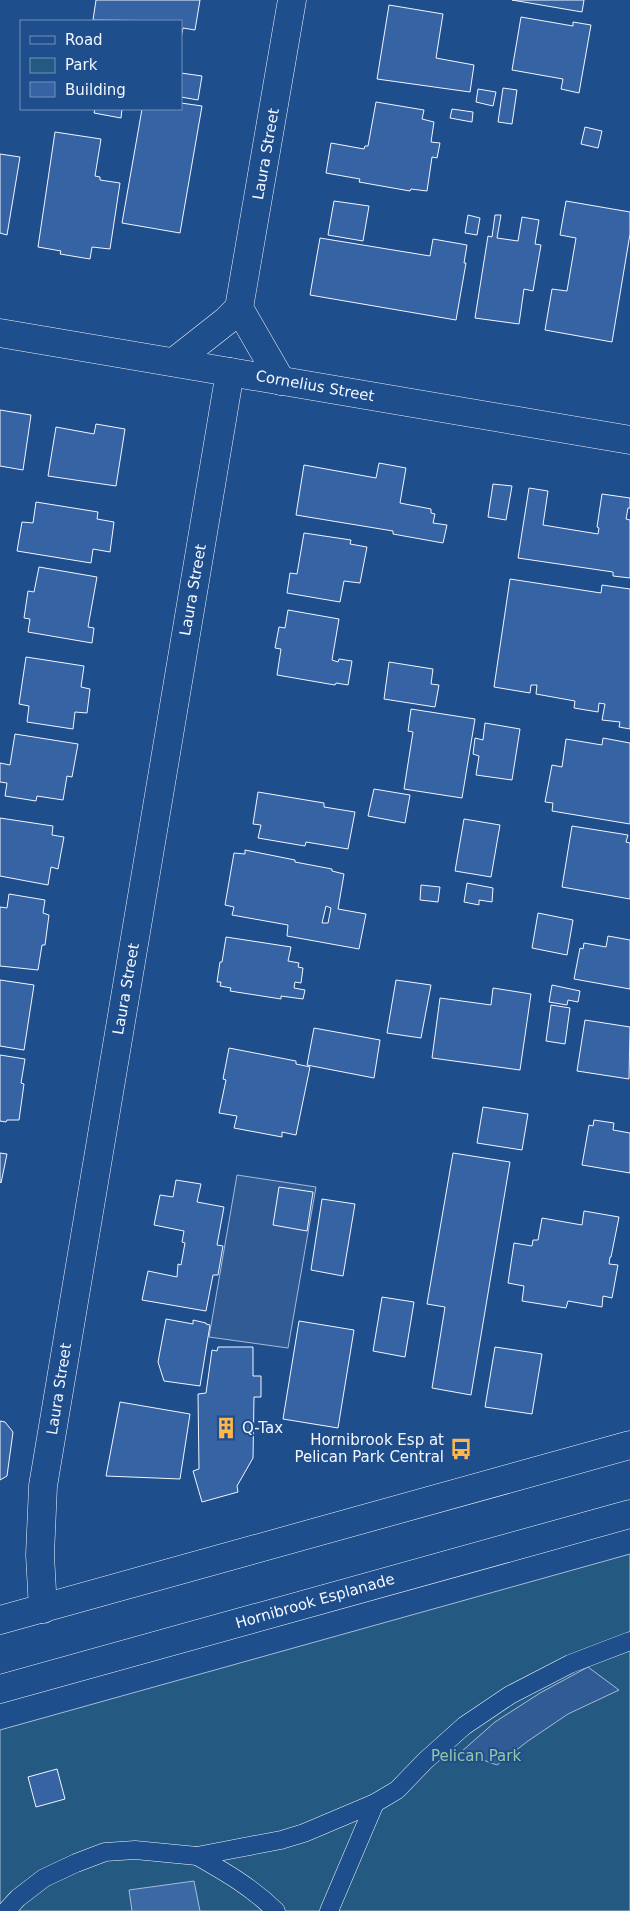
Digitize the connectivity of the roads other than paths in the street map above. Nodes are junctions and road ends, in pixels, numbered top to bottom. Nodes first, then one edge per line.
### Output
1 (292, 0) edge
2 (239, 308) junction
3 (0, 333) edge
4 (174, 362) junction
5 (230, 372) junction
6 (281, 381) junction
7 (630, 440) edge
8 (630, 1445) edge
9 (630, 1514) edge
10 (43, 1609) junction
11 (0, 1620) edge
12 (630, 1640) edge
13 (0, 1689) edge
14 (375, 1803) junction
15 (197, 1856) junction
16 (6, 1911) edge
17 (276, 1911) edge
18 (329, 1911) edge

1 - 2 street, Laura Street
2 - 4 street
2 - 6 street
3 - 4 street, Cornelius Street
4 - 5 street, Cornelius Street
5 - 6 street, Cornelius Street
5 - 10 street, Laura Street
6 - 7 street, Cornelius Street
8 - 10 street
9 - 13 street, Hornibrook Esplanade
10 - 11 street
12 - 14 lane
14 - 15 lane
14 - 18 lane
15 - 16 lane
15 - 17 lane

